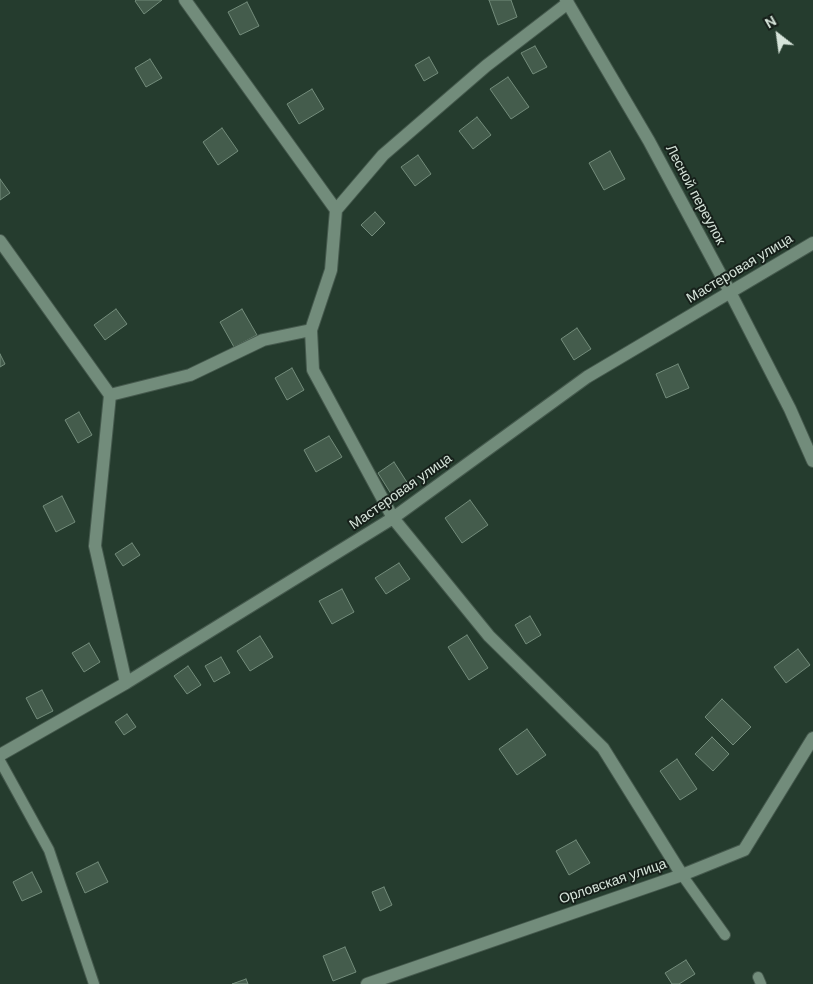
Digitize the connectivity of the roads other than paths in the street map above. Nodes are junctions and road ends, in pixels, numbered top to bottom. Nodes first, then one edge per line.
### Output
1 (185, 0) edge
2 (568, 1) edge
3 (336, 210) junction
4 (0, 241) edge
5 (813, 243) edge
6 (730, 292) junction
7 (310, 330) junction
8 (110, 395) junction
9 (813, 461) edge
10 (394, 518) junction
11 (126, 683) junction
12 (813, 738) edge
13 (0, 756) edge
14 (0, 761) edge
15 (682, 875) junction
16 (725, 935) dead end
17 (94, 984) edge
18 (367, 984) edge

1 - 3 street
2 - 3 street, Лесной переулок
2 - 6 street, Лесной переулок
3 - 7 street
4 - 8 street
5 - 6 street, Мастеровая улица
6 - 9 street, Лесной переулок
6 - 10 street, Мастеровая улица
7 - 8 street
7 - 10 street
8 - 11 street
10 - 11 street, Мастеровая улица
10 - 15 street
11 - 13 street, Мастеровая улица
12 - 15 street, Орловская улица
14 - 17 lane
15 - 16 lane
15 - 18 street, Орловская улица

